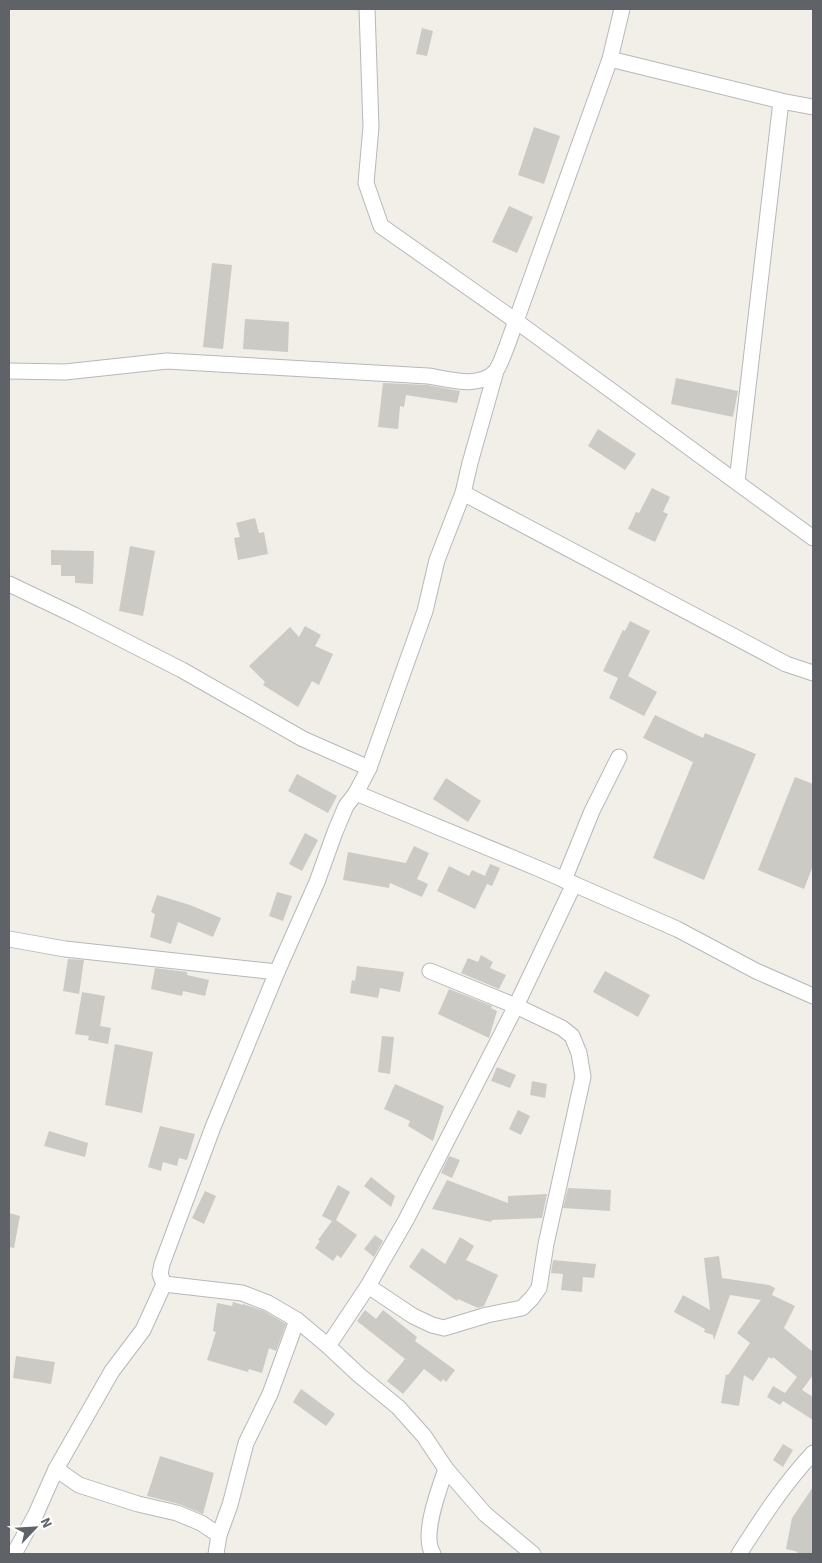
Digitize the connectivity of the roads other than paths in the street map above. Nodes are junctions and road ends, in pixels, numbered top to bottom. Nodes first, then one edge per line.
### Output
1 (367, 9) edge
2 (622, 9) edge
3 (610, 59) junction
4 (781, 101) junction
5 (813, 107) edge
6 (516, 321) junction
7 (9, 371) edge
8 (496, 371) junction
9 (737, 482) junction
10 (463, 493) junction
11 (813, 538) edge
12 (9, 584) edge
13 (813, 673) edge
14 (619, 757) dead end
15 (369, 768) junction
16 (356, 793) junction
17 (569, 882) junction
18 (9, 939) edge
19 (430, 971) dead end
20 (276, 972) junction
21 (813, 996) edge
22 (516, 1006) junction
23 (164, 1284) junction
24 (368, 1286) junction
25 (297, 1320) junction
26 (328, 1346) junction
27 (813, 1453) edge
28 (446, 1469) junction
29 (56, 1470) junction
30 (219, 1535) junction
31 (14, 1554) edge
32 (216, 1554) edge
33 (433, 1554) edge
34 (533, 1554) edge
35 (739, 1554) edge

1 - 6 street
2 - 3 street
3 - 4 street
3 - 6 street
4 - 5 street
4 - 9 street
6 - 8 street
6 - 9 street
7 - 8 street
8 - 10 street
9 - 11 street
10 - 13 street
10 - 15 street
12 - 15 street
14 - 17 street
15 - 16 street
16 - 17 street
16 - 20 street
17 - 21 street
17 - 22 street
18 - 20 street
19 - 22 street
20 - 23 street
22 - 24 street
22 - 24 street
23 - 25 street
23 - 29 street
24 - 26 street
25 - 26 street
25 - 30 street
26 - 28 street
27 - 35 street
28 - 33 street
28 - 34 street
29 - 30 street
29 - 31 street
30 - 32 street

